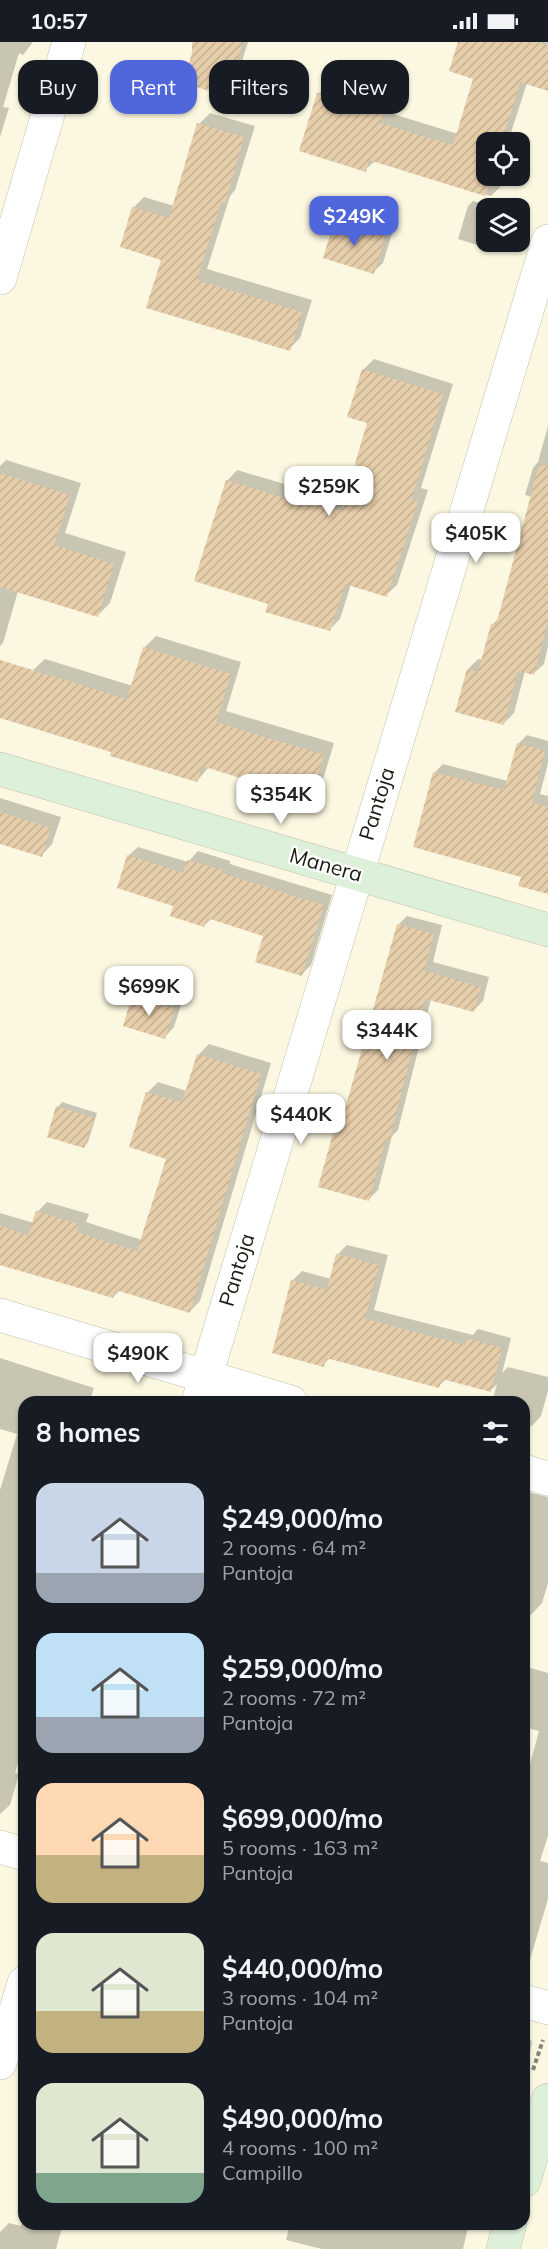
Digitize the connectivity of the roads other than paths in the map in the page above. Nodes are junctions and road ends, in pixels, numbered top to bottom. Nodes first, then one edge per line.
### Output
1 (69, 42) edge
2 (548, 241) edge
3 (0, 278) edge
4 (0, 769) edge
5 (356, 873) junction
6 (548, 930) edge
7 (0, 1315) edge
8 (201, 1390) edge
9 (246, 1396) edge
10 (530, 1474) edge
11 (548, 1479) edge
12 (0, 1847) edge
13 (18, 1852) edge
14 (18, 2003) edge
15 (530, 2006) edge
16 (547, 2020) edge
17 (0, 2064) edge
18 (539, 2090) edge
19 (530, 2145) edge
20 (508, 2230) edge
21 (503, 2249) edge

1 - 3 street
2 - 5 street, Pantoja
4 - 5 main road, Manera
5 - 6 main road, Manera
5 - 8 street, Pantoja
7 - 8 street
8 - 9 street
10 - 11 street
12 - 13 street
14 - 17 street
15 - 16 street
18 - 19 main road
20 - 21 main road

